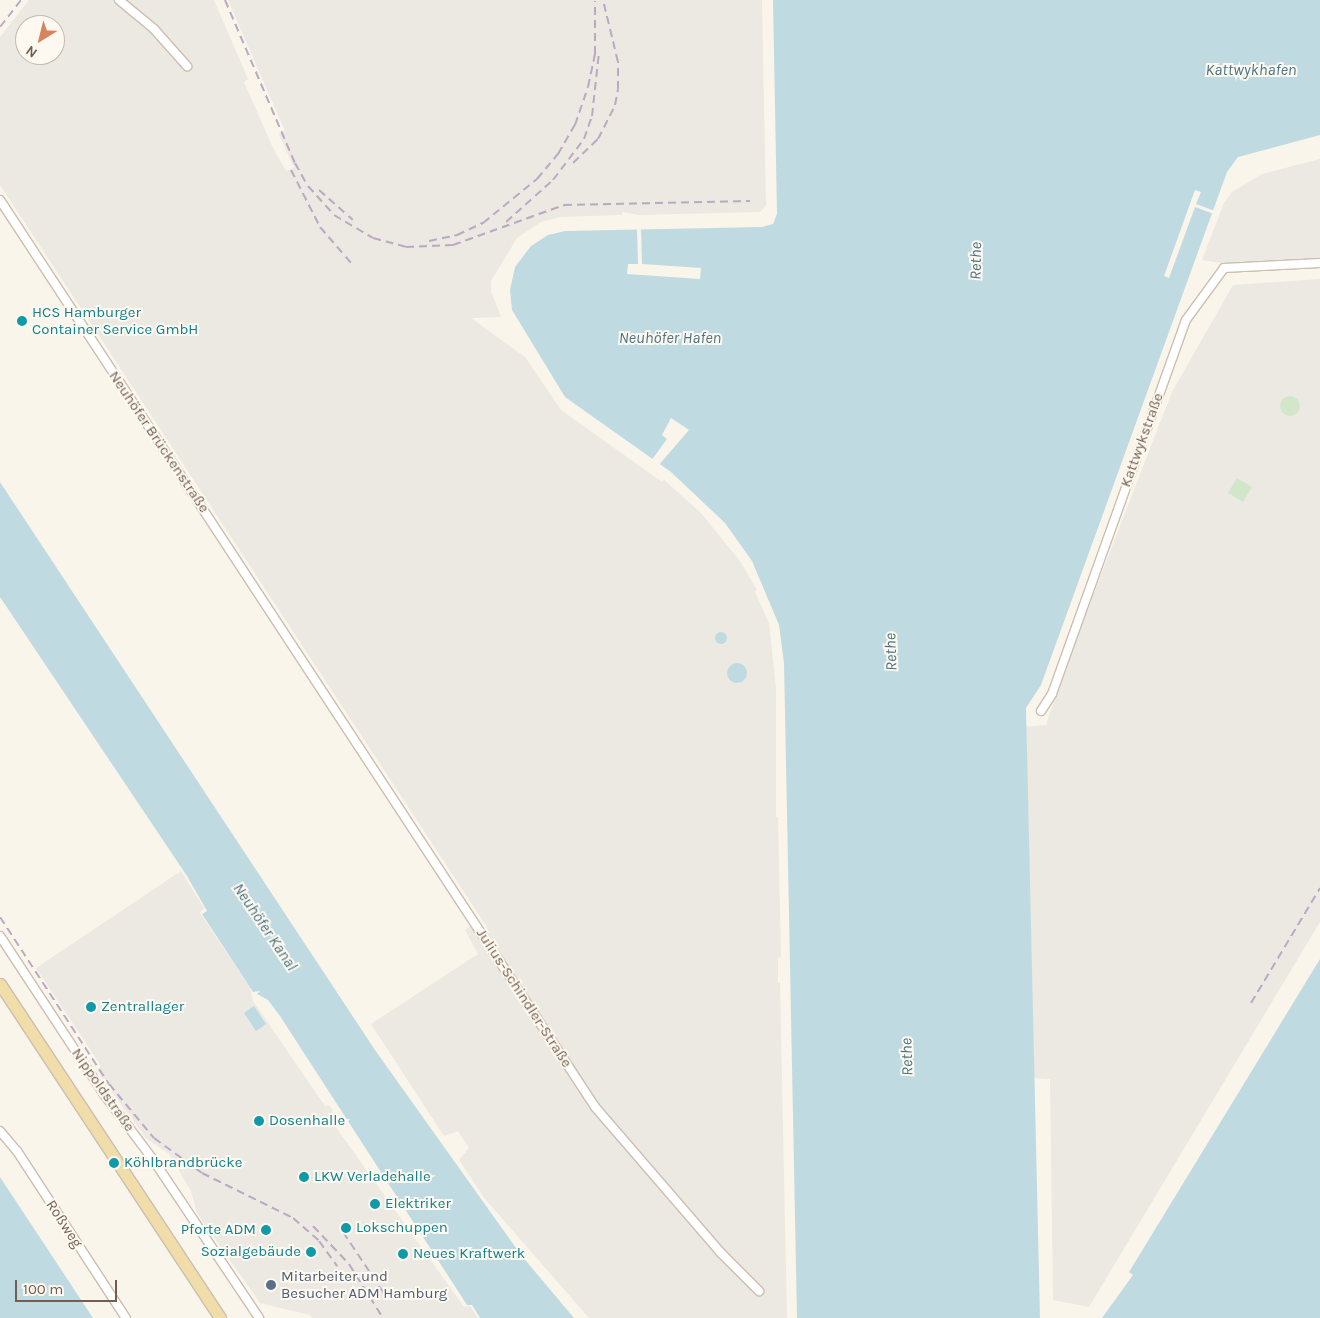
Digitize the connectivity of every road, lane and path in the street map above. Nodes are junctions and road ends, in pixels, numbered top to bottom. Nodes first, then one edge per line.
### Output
1 (118, 0) edge
2 (187, 66) dead end
3 (0, 200) edge
4 (1320, 263) edge
5 (319, 683) joint
6 (1042, 711) dead end
7 (0, 936) edge
8 (0, 984) edge
9 (0, 998) edge
10 (0, 1132) edge
11 (758, 1291) dead end
12 (126, 1318) edge
13 (211, 1318) edge
14 (220, 1318) edge
15 (259, 1318) edge

1 - 2 street
3 - 5 street, Neuhöfer Brückenstraße
4 - 6 street, Kattwykstraße
5 - 11 street, Julius-Schindler-Straße
7 - 15 street, Nippoldstraße
8 - 14 main road
9 - 13 main road
10 - 12 street, Roßweg

